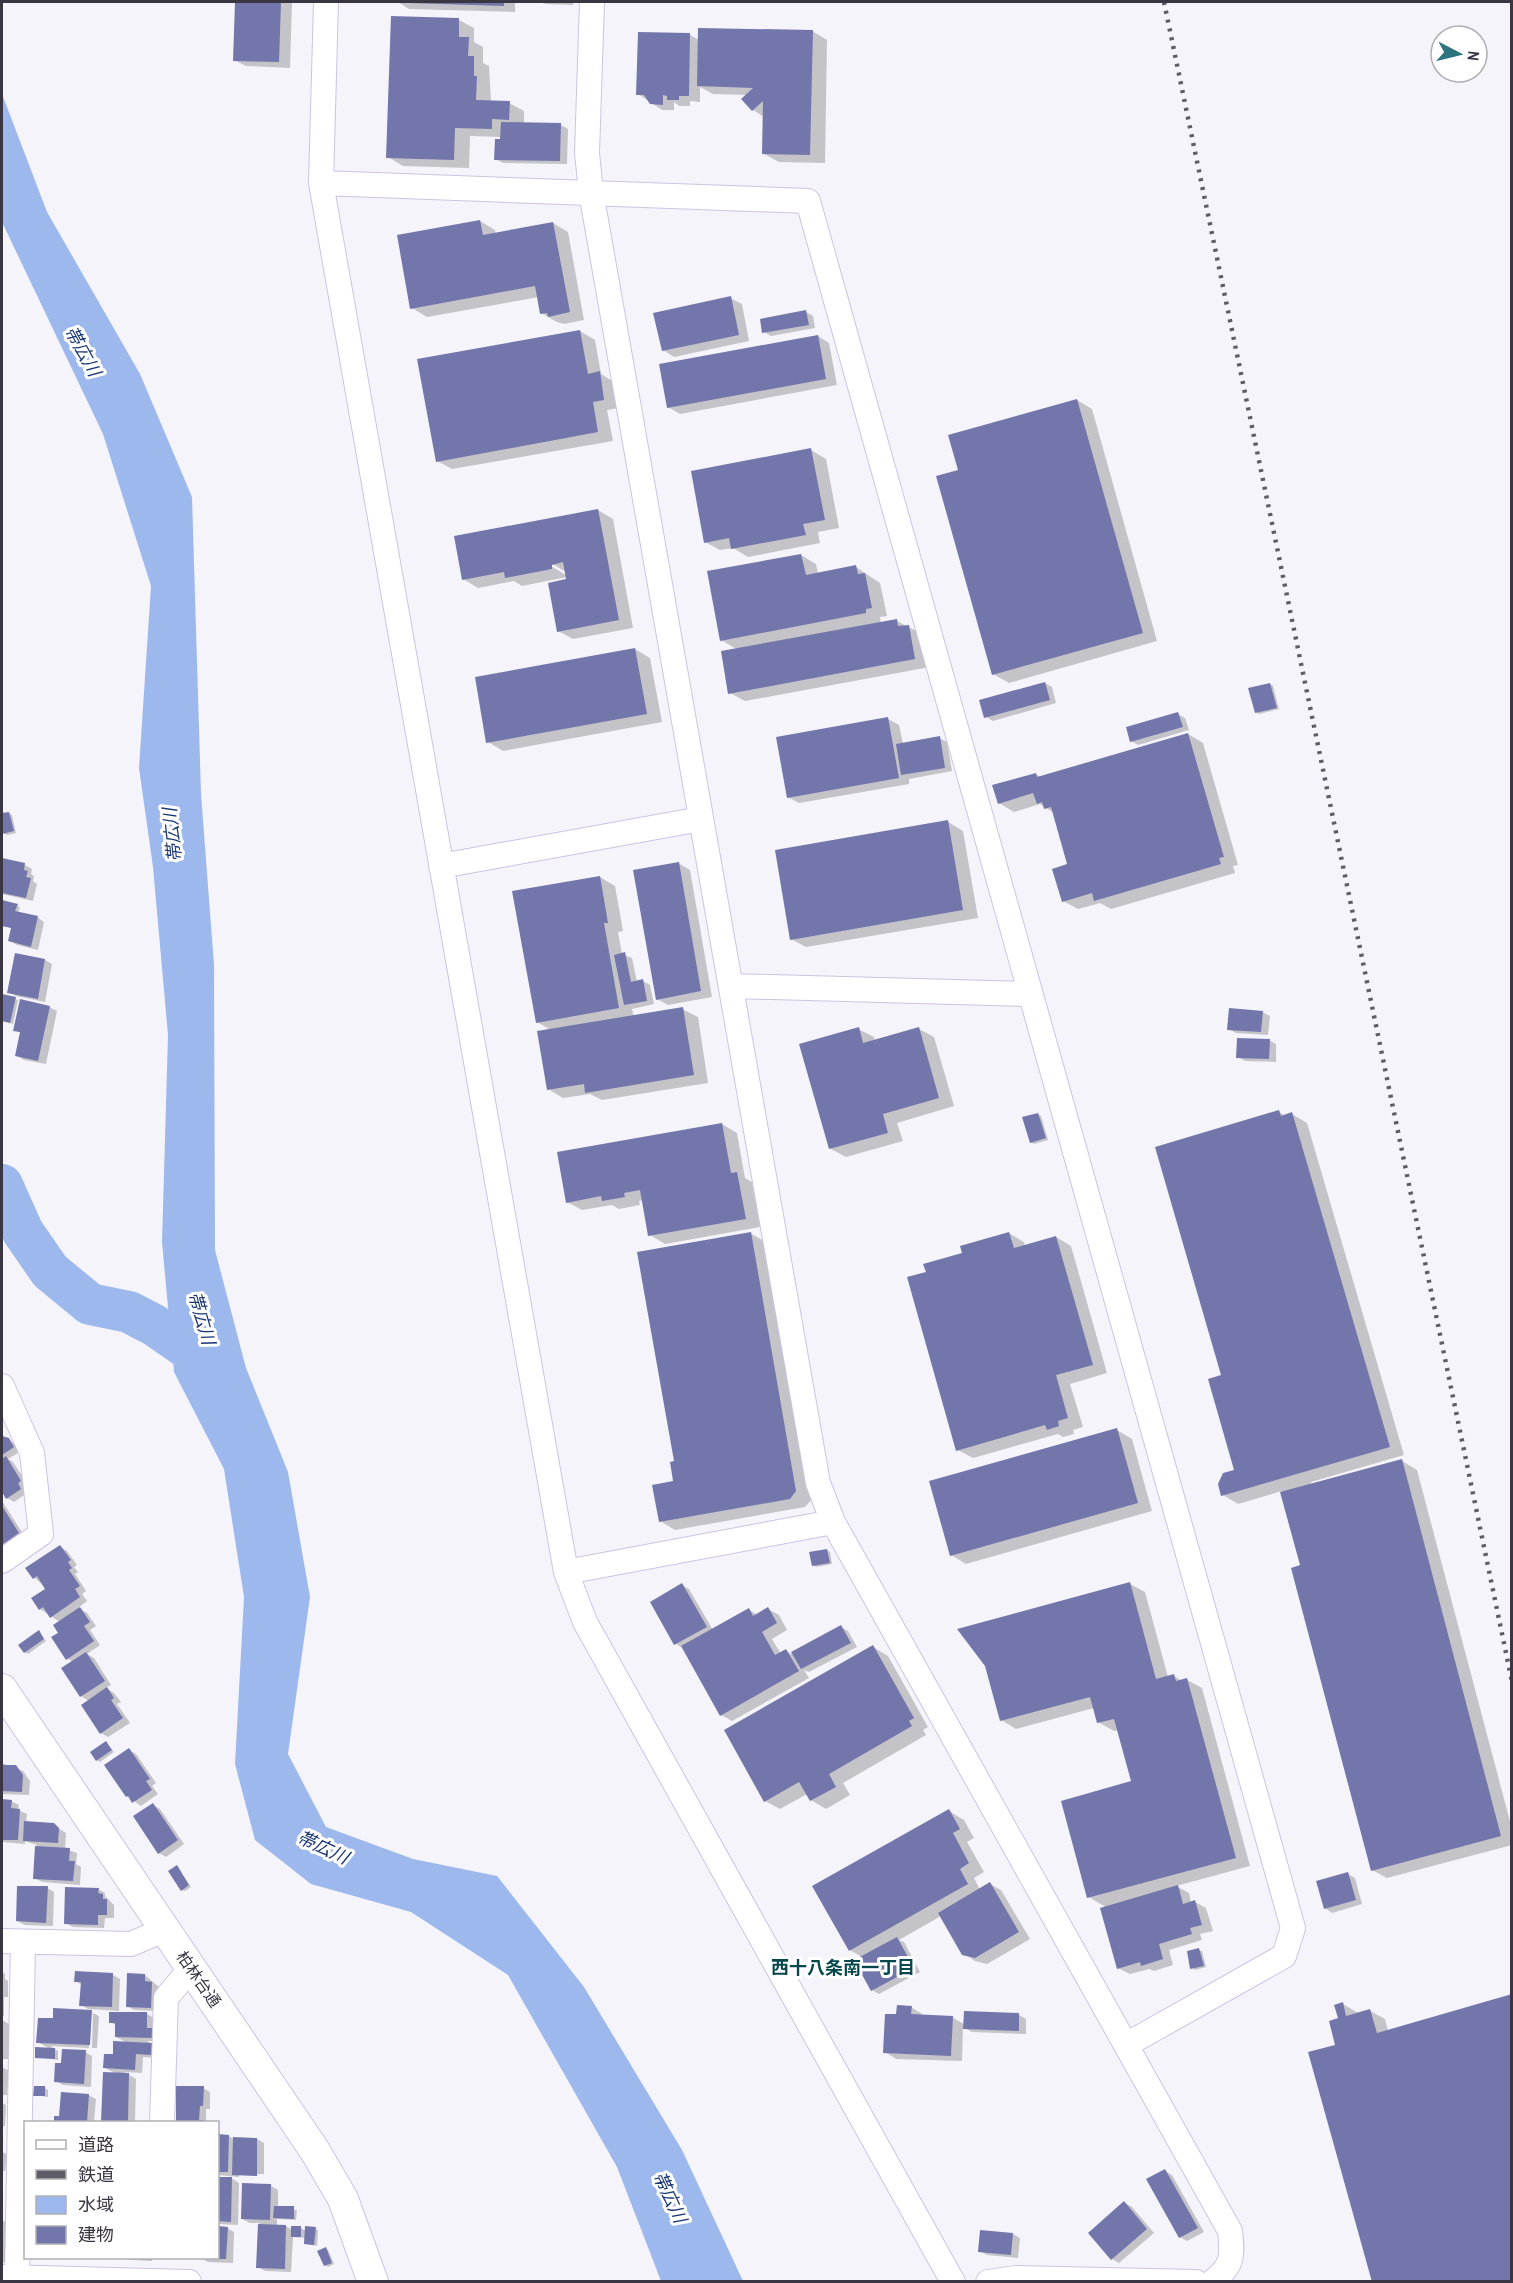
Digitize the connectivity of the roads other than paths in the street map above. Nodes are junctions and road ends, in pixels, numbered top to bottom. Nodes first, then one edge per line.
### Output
1 (326, 2) edge
2 (592, 2) edge
3 (321, 183) junction
4 (591, 192) junction
5 (701, 819) junction
6 (441, 866) junction
7 (731, 986) junction
8 (1029, 994) junction
9 (2, 1386) edge
10 (833, 1522) junction
11 (2, 1561) edge
12 (566, 1572) junction
13 (2, 1689) edge
14 (164, 1930) junction
15 (12, 1941) edge
16 (192, 1967) junction
17 (1126, 2045) junction
18 (162, 2121) edge
19 (158, 2269) edge
20 (9, 2278) edge
21 (89, 2281) edge
22 (189, 2282) edge
23 (373, 2282) edge
24 (953, 2282) edge
25 (988, 2282) edge
26 (1196, 2282) edge
27 (1212, 2282) edge

1 - 3 street
2 - 4 street
3 - 4 street
3 - 6 street
4 - 5 street
4 - 8 street
5 - 6 street
5 - 7 street
6 - 12 street
7 - 8 street
7 - 10 street
8 - 17 street
9 - 11 street
10 - 12 street
10 - 17 street
12 - 24 street
13 - 14 street, 柏林台通
14 - 15 street
14 - 16 street, 柏林台通
15 - 20 street
16 - 18 street
16 - 23 street, 柏林台通
17 - 27 street
19 - 21 street
19 - 22 street
20 - 21 street
25 - 26 street

